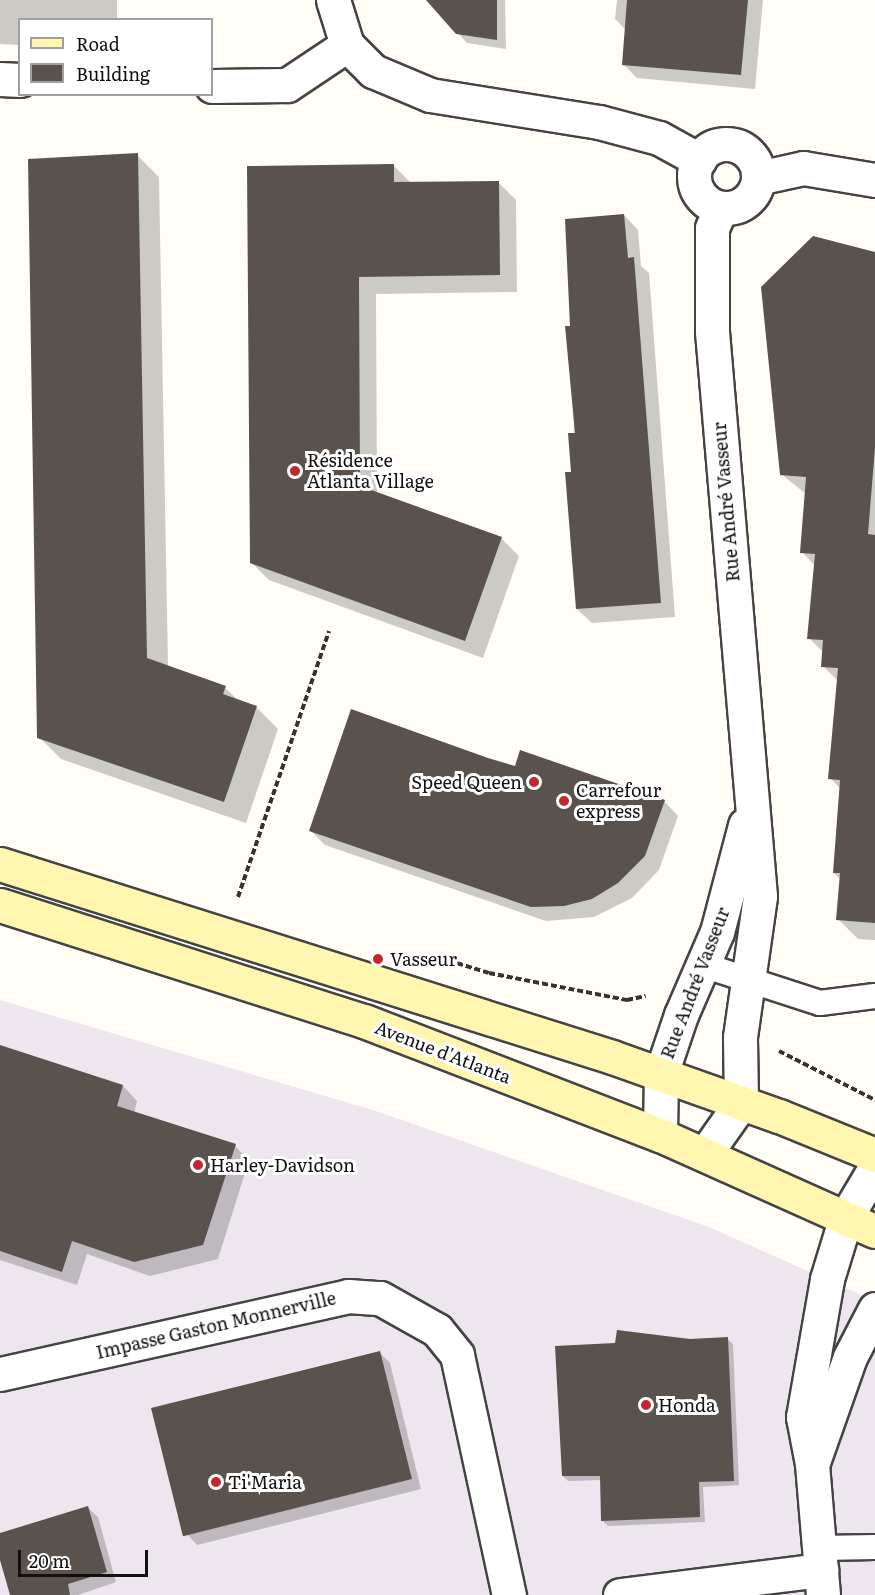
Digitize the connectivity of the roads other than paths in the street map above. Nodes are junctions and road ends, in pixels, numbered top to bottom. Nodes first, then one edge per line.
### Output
1 (333, 0) edge
2 (347, 45) junction
3 (0, 79) edge
4 (18, 80) edge
5 (213, 86) edge
6 (699, 160) junction
7 (758, 178) junction
8 (875, 180) edge
9 (721, 208) junction
10 (752, 798) junction
11 (0, 864) edge
12 (0, 905) edge
13 (703, 965) junction
14 (749, 982) junction
15 (875, 996) edge
16 (661, 1074) junction
17 (741, 1102) junction
18 (660, 1135) junction
19 (705, 1154) junction
20 (875, 1155) edge
21 (875, 1168) edge
22 (846, 1217) junction
23 (875, 1231) edge
24 (875, 1309) edge
25 (0, 1374) edge
26 (812, 1464) junction
27 (875, 1547) edge
28 (822, 1571) edge
29 (509, 1595) edge
30 (620, 1595) edge

1 - 2 street
2 - 5 street
2 - 6 street
3 - 4 street
6 - 7 street
6 - 9 street
7 - 8 street
7 - 9 street
9 - 10 street, Rue André Vasseur
10 - 13 street, Rue André Vasseur
10 - 14 street, Rue André Vasseur
11 - 16 main road
12 - 18 main road, Avenue d'Atlanta
13 - 14 lane
13 - 16 street, Rue André Vasseur
14 - 15 lane
14 - 17 street, Rue André Vasseur
16 - 17 main road
16 - 18 street, Rue André Vasseur
17 - 19 street
17 - 20 main road
18 - 19 main road, Avenue d'Atlanta
19 - 22 main road, Avenue d'Atlanta
21 - 22 street
22 - 23 main road, Avenue d'Atlanta
22 - 26 street
24 - 26 street
25 - 29 street, Impasse Gaston Monnerville
26 - 28 street
27 - 28 lane
28 - 30 street

